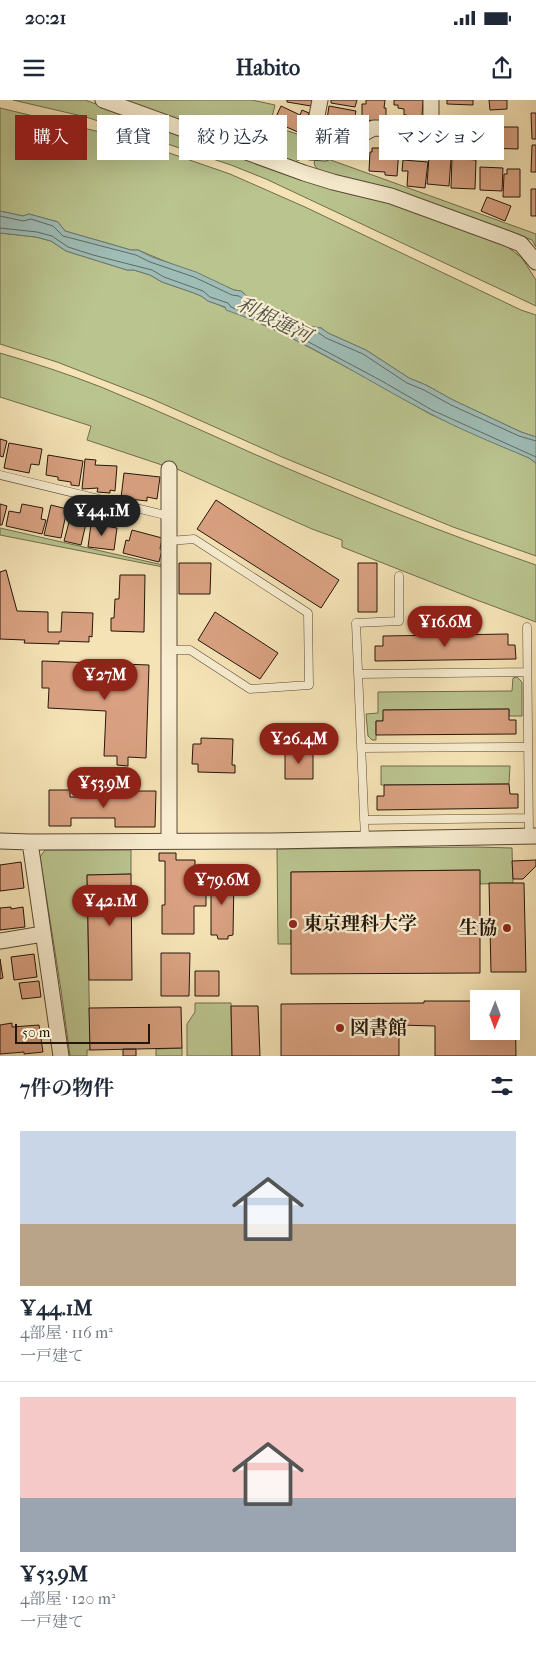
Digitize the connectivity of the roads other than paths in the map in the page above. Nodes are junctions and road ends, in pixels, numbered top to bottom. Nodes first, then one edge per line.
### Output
1 (103, 100) edge
2 (320, 100) edge
3 (431, 100) edge
4 (317, 115) edge
5 (369, 130) edge
6 (308, 160) edge
7 (304, 173) junction
8 (536, 262) edge
9 (169, 469) dead end
10 (0, 475) edge
11 (169, 516) junction
12 (169, 540) junction
13 (399, 576) dead end
14 (527, 627) dead end
15 (169, 650) junction
16 (528, 672) junction
17 (358, 674) junction
18 (528, 747) junction
19 (361, 748) junction
20 (529, 818) junction
21 (364, 820) junction
22 (532, 836) edge
23 (364, 839) junction
24 (0, 841) edge
25 (169, 841) junction
26 (30, 842) junction
27 (43, 934) junction
28 (0, 940) edge
29 (61, 1056) edge

1 - 7 street
2 - 4 street
3 - 5 street
6 - 7 street
7 - 8 street
9 - 11 street
10 - 11 lane
11 - 12 street
12 - 15 street
12 - 15 lane
13 - 17 lane
14 - 16 lane
15 - 25 street
16 - 17 lane
16 - 18 lane
17 - 19 lane
18 - 19 lane
18 - 20 lane
19 - 21 lane
20 - 21 lane
20 - 22 lane
21 - 23 lane
22 - 23 street
23 - 25 street
24 - 26 street
25 - 26 street
26 - 27 street
27 - 28 street
27 - 29 street

